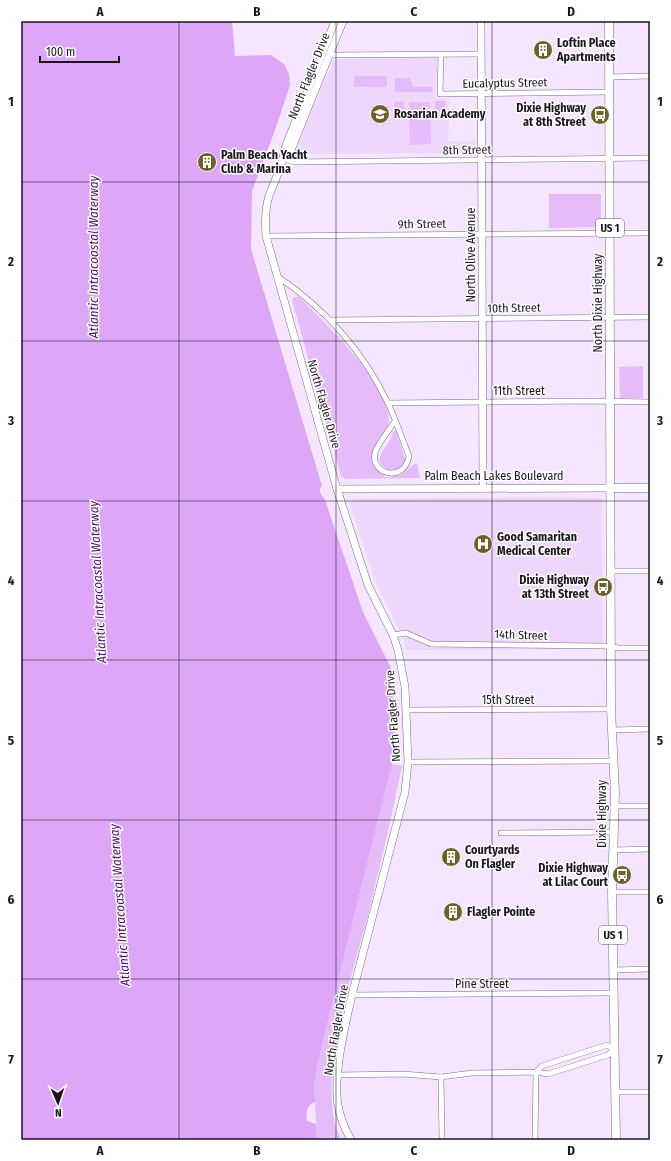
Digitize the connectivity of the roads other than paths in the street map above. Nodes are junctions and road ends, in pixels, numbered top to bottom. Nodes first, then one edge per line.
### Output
1 (335, 21) edge
2 (343, 21) edge
3 (481, 21) edge
4 (609, 21) edge
5 (481, 54) junction
6 (330, 55) junction
7 (440, 55) junction
8 (650, 76) edge
9 (609, 77) junction
10 (609, 92) junction
11 (481, 93) junction
12 (650, 158) edge
13 (284, 159) junction
14 (609, 159) junction
15 (482, 160) junction
16 (650, 233) edge
17 (482, 234) junction
18 (610, 234) junction
19 (266, 236) junction
20 (277, 276) junction
21 (650, 316) edge
22 (610, 317) junction
23 (482, 319) junction
24 (331, 320) junction
25 (611, 401) junction
26 (482, 402) junction
27 (650, 402) edge
28 (388, 403) junction
29 (395, 421) junction
30 (482, 488) junction
31 (612, 488) junction
32 (650, 488) edge
33 (337, 489) junction
34 (650, 570) edge
35 (612, 571) junction
36 (393, 635) junction
37 (611, 646) junction
38 (650, 648) edge
39 (611, 709) junction
40 (406, 710) junction
41 (612, 730) junction
42 (650, 730) edge
43 (613, 761) junction
44 (408, 762) junction
45 (615, 806) junction
46 (650, 806) edge
47 (614, 832) junction
48 (501, 833) dead end
49 (650, 849) edge
50 (613, 850) junction
51 (612, 892) junction
52 (650, 892) edge
53 (650, 969) edge
54 (613, 970) junction
55 (613, 992) junction
56 (352, 994) junction
57 (614, 1048) junction
58 (536, 1072) junction
59 (339, 1075) junction
60 (441, 1077) junction
61 (615, 1092) junction
62 (650, 1092) edge
63 (351, 1140) edge
64 (442, 1140) edge
65 (535, 1140) edge
66 (616, 1140) edge

1 - 13 street, North Flagler Drive
2 - 6 street, North Flagler Drive
3 - 5 street, North Olive Avenue
4 - 9 main road, North Dixie Highway / US 1
5 - 7 street
5 - 11 street, North Olive Avenue
6 - 7 street
6 - 13 street, North Flagler Drive
7 - 11 street, Eucalyptus Street
8 - 9 street
9 - 10 main road, North Dixie Highway / US 1
10 - 11 street, Eucalyptus Street
10 - 14 main road, North Dixie Highway / US 1
11 - 15 street, North Olive Avenue
12 - 14 street, 8th Street
13 - 15 street, 8th Street
13 - 19 street, North Flagler Drive
14 - 15 street, 8th Street
14 - 18 main road, North Dixie Highway / US 1
15 - 17 street, North Olive Avenue
16 - 18 street, 9th Street
17 - 18 street, 9th Street
17 - 19 street, 9th Street
17 - 23 street, North Olive Avenue
18 - 22 main road, North Dixie Highway / US 1
19 - 20 street, North Flagler Drive
20 - 24 street
20 - 33 street, North Flagler Drive
21 - 22 street, 10th Street
22 - 23 street, 10th Street
22 - 25 main road, North Dixie Highway / US 1
23 - 24 street, 10th Street
23 - 26 street, North Olive Avenue
24 - 28 street
25 - 26 street, 11th Street
25 - 27 street, 11th Street
25 - 31 main road, North Dixie Highway / US 1
26 - 28 street, 11th Street
26 - 30 street, North Olive Avenue
28 - 29 street
29 - 29 street
30 - 31 street, Palm Beach Lakes Boulevard
30 - 33 street, Palm Beach Lakes Boulevard
31 - 32 main road, Palm Beach Lakes Boulevard
31 - 35 main road, Dixie Highway / US 1
33 - 36 street, North Flagler Drive
34 - 35 street
35 - 37 main road, Dixie Highway / US 1
36 - 37 street, 14th Street
36 - 40 street, North Flagler Drive
37 - 38 street, 14th Street
37 - 39 main road, Dixie Highway / US 1
39 - 40 street, 15th Street
39 - 41 main road, Dixie Highway / US 1
40 - 44 street, North Flagler Drive
41 - 42 street
41 - 43 main road, Dixie Highway / US 1
43 - 44 street
43 - 45 main road, Dixie Highway / US 1
44 - 56 street, North Flagler Drive
45 - 46 street
45 - 47 main road, Dixie Highway / US 1
47 - 48 street
47 - 50 main road, Dixie Highway / US 1
49 - 50 street
50 - 51 main road, Dixie Highway / US 1
51 - 52 street
51 - 54 main road, Dixie Highway / US 1
53 - 54 street
54 - 55 main road, Dixie Highway / US 1
55 - 56 street, Pine Street
55 - 57 main road, Dixie Highway / US 1
56 - 59 street, North Flagler Drive
57 - 58 street
57 - 58 street
57 - 61 main road, Dixie Highway / US 1
58 - 60 street
58 - 65 street
59 - 60 street
59 - 63 street, North Flagler Drive
60 - 64 street
61 - 62 street
61 - 66 main road, Dixie Highway / US 1

